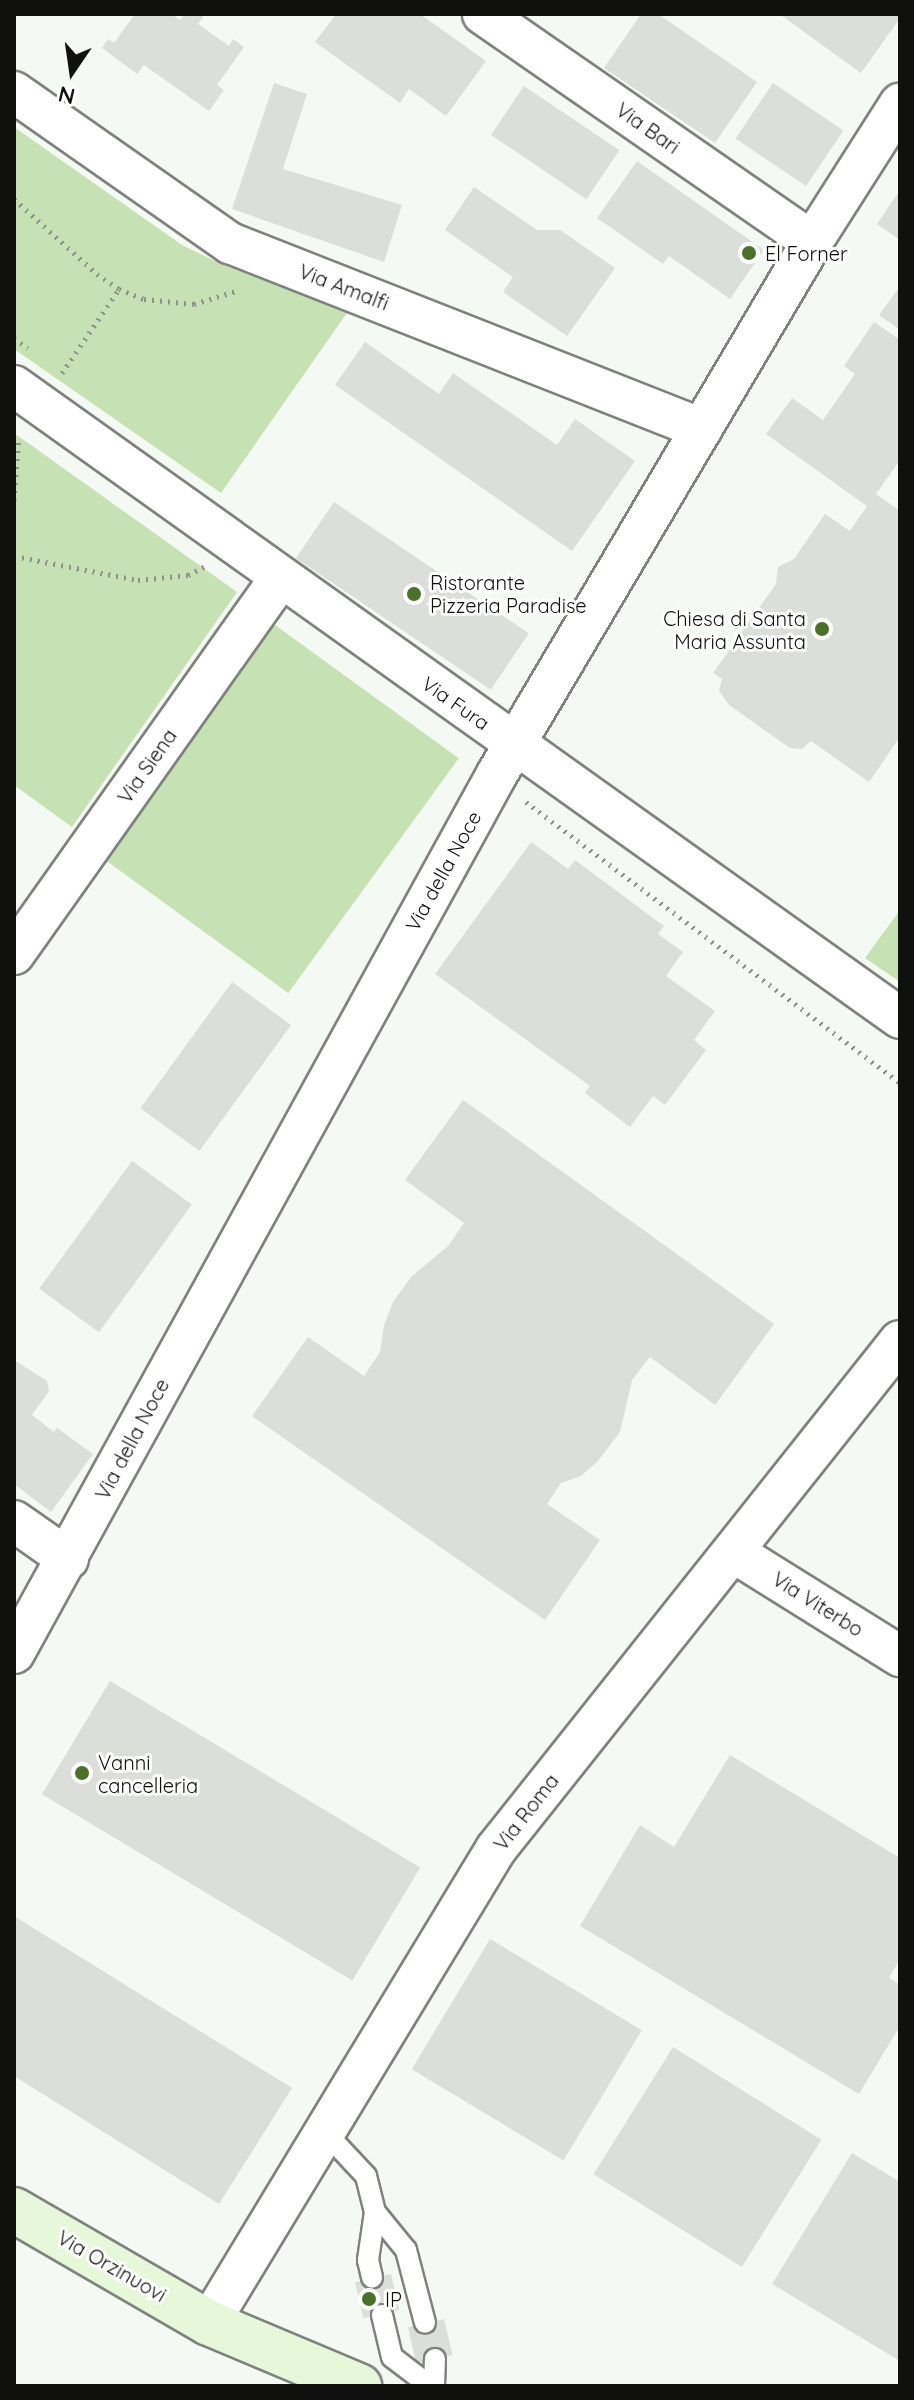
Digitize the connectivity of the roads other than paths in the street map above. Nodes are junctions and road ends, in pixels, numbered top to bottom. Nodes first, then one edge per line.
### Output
1 (483, 14) edge
2 (14, 92) edge
3 (900, 104) edge
4 (812, 242) junction
5 (14, 386) edge
6 (702, 429) junction
7 (280, 579) junction
8 (506, 759) junction
9 (14, 954) edge
10 (900, 1018) edge
11 (900, 1341) edge
12 (14, 1521) edge
13 (735, 1553) junction
14 (68, 1559) junction
15 (14, 1653) edge
16 (900, 1656) edge
17 (323, 2130) junction
18 (14, 2210) edge
19 (375, 2212) junction
20 (372, 2278) dead end
21 (382, 2315) dead end
22 (209, 2323) junction
23 (425, 2323) dead end
24 (435, 2359) dead end
25 (284, 2386) edge
26 (359, 2386) edge
27 (432, 2386) edge

1 - 4 street, Via Bari
2 - 6 street, Via Amalfi
3 - 4 street, Via della Noce
4 - 6 street, Via della Noce
5 - 7 street, Via Fura
6 - 8 street, Via della Noce
7 - 8 street, Via Fura
7 - 9 street, Via Siena
8 - 10 street, Via Fura
8 - 14 street, Via della Noce
11 - 13 street, Via Roma
12 - 14 street
13 - 16 street, Via Viterbo
13 - 17 street, Via Roma
14 - 15 street, Via della Noce
17 - 19 lane
17 - 22 street, Via Roma
18 - 22 main road, Via Orzinuovi
19 - 20 lane
19 - 23 lane
21 - 27 lane
22 - 25 main road, Via Orzinuovi
22 - 26 main road, Via Orzinuovi
24 - 27 lane

